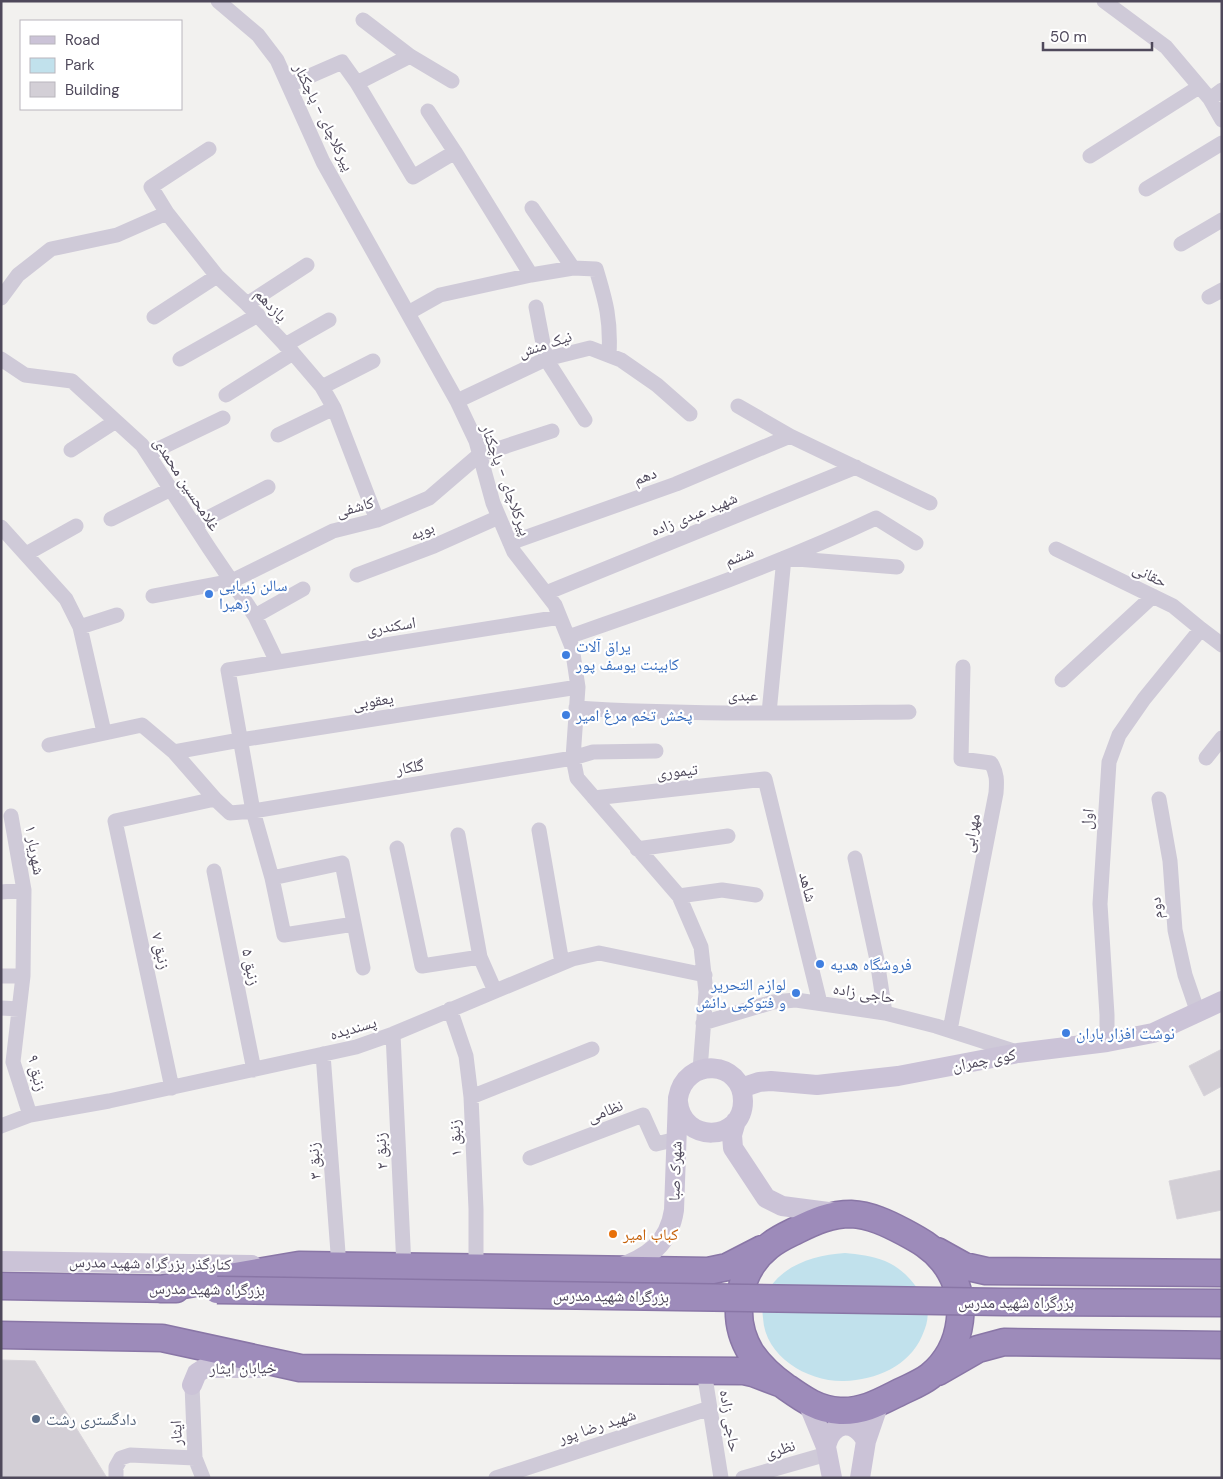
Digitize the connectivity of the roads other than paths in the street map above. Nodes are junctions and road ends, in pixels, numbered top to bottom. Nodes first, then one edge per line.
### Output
1 (218, 1) edge
2 (1104, 1) edge
3 (231, 6) edge
4 (363, 20) dead end
5 (410, 56) junction
6 (452, 81) dead end
7 (357, 83) junction
8 (289, 86) junction
9 (1199, 87) junction
10 (1216, 95) edge
11 (428, 111) dead end
12 (1222, 120) edge
13 (1222, 144) edge
14 (209, 149) dead end
15 (455, 152) junction
16 (1090, 156) dead end
17 (1146, 189) dead end
18 (532, 208) dead end
19 (167, 213) junction
20 (1222, 220) edge
21 (1181, 244) dead end
22 (307, 264) dead end
23 (573, 268) junction
24 (531, 275) junction
25 (217, 276) junction
26 (1, 298) edge
27 (247, 304) junction
28 (536, 307) dead end
29 (408, 313) junction
30 (258, 315) junction
31 (154, 317) dead end
32 (329, 320) dead end
33 (289, 349) junction
34 (609, 355) junction
35 (1, 358) edge
36 (180, 359) dead end
37 (546, 359) junction
38 (373, 361) dead end
39 (322, 387) junction
40 (226, 395) dead end
41 (457, 400) junction
42 (738, 406) dead end
43 (334, 408) junction
44 (690, 414) dead end
45 (223, 418) dead end
46 (586, 420) dead end
47 (116, 421) junction
48 (552, 431) dead end
49 (278, 435) dead end
50 (790, 436) junction
51 (71, 450) dead end
52 (148, 454) junction
53 (479, 456) junction
54 (856, 467) junction
55 (268, 487) dead end
56 (171, 490) junction
57 (930, 503) dead end
58 (499, 517) junction
59 (111, 519) dead end
60 (377, 520) junction
61 (194, 525) junction
62 (76, 526) dead end
63 (1, 527) edge
64 (510, 543) junction
65 (916, 543) dead end
66 (1056, 549) dead end
67 (26, 554) junction
68 (784, 558) junction
69 (897, 567) dead end
70 (358, 575) dead end
71 (232, 581) junction
72 (303, 589) dead end
73 (546, 593) junction
74 (153, 596) dead end
75 (1153, 596) junction
76 (117, 615) dead end
77 (255, 616) junction
78 (560, 617) junction
79 (80, 627) junction
80 (1200, 629) junction
81 (568, 637) junction
82 (1222, 645) edge
83 (278, 662) junction
84 (963, 667) dead end
85 (1062, 680) dead end
86 (578, 687) junction
87 (576, 708) junction
88 (909, 712) dead end
89 (769, 713) junction
90 (104, 732) junction
91 (1222, 738) edge
92 (240, 740) junction
93 (49, 745) dead end
94 (656, 751) dead end
95 (174, 752) junction
96 (572, 758) junction
97 (1206, 758) dead end
98 (765, 779) joint
99 (594, 798) junction
100 (215, 799) junction
101 (1159, 799) dead end
102 (253, 812) junction
103 (11, 816) dead end
104 (539, 830) dead end
105 (458, 835) dead end
106 (728, 836) dead end
107 (397, 848) dead end
108 (637, 849) junction
109 (855, 858) dead end
110 (214, 871) dead end
111 (272, 878) junction
112 (24, 890) junction
113 (1, 892) edge
114 (756, 895) dead end
115 (679, 896) junction
116 (354, 924) junction
117 (480, 957) junction
118 (562, 963) junction
119 (363, 968) dead end
120 (705, 975) junction
121 (1, 976) edge
122 (23, 976) junction
123 (495, 991) junction
124 (1222, 1001) edge
125 (820, 1003) junction
126 (1, 1008) edge
127 (19, 1009) junction
128 (450, 1009) junction
129 (885, 1012) junction
130 (1198, 1013) junction
131 (703, 1023) junction
132 (950, 1030) junction
133 (393, 1034) junction
134 (1107, 1042) junction
135 (592, 1049) dead end
136 (1018, 1053) junction
137 (323, 1054) junction
138 (7, 1062) edge
139 (254, 1070) junction
140 (700, 1070) junction
141 (172, 1088) junction
142 (741, 1088) junction
143 (471, 1097) junction
144 (678, 1102) junction
145 (30, 1115) junction
146 (736, 1121) junction
147 (1, 1126) edge
148 (676, 1139) junction
149 (530, 1158) dead end
150 (851, 1214) junction
151 (918, 1240) junction
152 (773, 1243) junction
153 (1, 1261) edge
154 (299, 1265) junction
155 (339, 1266) junction
156 (404, 1267) junction
157 (476, 1268) junction
158 (614, 1270) junction
159 (1222, 1273) edge
160 (1, 1286) edge
161 (160, 1289) junction
162 (1222, 1303) edge
163 (1, 1335) edge
164 (168, 1339) junction
165 (1222, 1345) edge
166 (300, 1368) junction
167 (704, 1371) junction
168 (920, 1382) junction
169 (782, 1384) junction
170 (192, 1385) junction
171 (879, 1402) junction
172 (808, 1403) junction
173 (710, 1408) junction
174 (866, 1441) junction
175 (827, 1450) junction
176 (195, 1458) junction
177 (116, 1478) edge
178 (203, 1478) edge
179 (496, 1478) edge
180 (721, 1478) edge
181 (743, 1478) edge
182 (832, 1478) edge
183 (860, 1478) edge

1 - 3 street, پیرکلاچای - پاچکنار
2 - 9 street
3 - 8 street, پیرکلاچای - پاچکنار
4 - 5 street
5 - 6 street
5 - 7 street
7 - 8 street
7 - 15 street
8 - 29 street, پیرکلاچای - پاچکنار
9 - 10 street
9 - 16 street
10 - 12 street
11 - 15 street
13 - 17 street
14 - 19 street, یازدهم
15 - 24 street
18 - 23 street
19 - 25 street, یازدهم
19 - 26 street
20 - 21 street
22 - 27 street
23 - 24 street
23 - 34 street
24 - 29 street
25 - 27 street, یازدهم
25 - 31 street
27 - 30 street, یازدهم
28 - 37 street
29 - 41 street, پیرکلاچای - پاچکنار
30 - 33 street, یازدهم
30 - 36 street
32 - 33 street
33 - 39 street, یازدهم
33 - 40 street
34 - 37 street, نیک منش
34 - 44 street, نیک منش
35 - 47 street, غلامحسین محمدی
37 - 41 street, نیک منش
37 - 46 street
38 - 39 street
39 - 43 street, یازدهم
41 - 53 street, پیرکلاچای - پاچکنار
42 - 50 street
43 - 49 street
43 - 60 street, یازدهم
45 - 52 street
47 - 51 street
47 - 52 street, غلامحسین محمدی
48 - 53 street
50 - 54 street
50 - 64 street, دهم
52 - 56 street, غلامحسین محمدی
53 - 58 street, پیرکلاچای - پاچکنار
53 - 60 street, کاشفی
54 - 57 street
54 - 73 street, شهید عبدی زاده
55 - 61 street
56 - 59 street
56 - 61 street, غلامحسین محمدی
58 - 64 street, پیرکلاچای - پاچکنار
58 - 70 street, بویه
60 - 71 street, کاشفی
61 - 71 street, غلامحسین محمدی
62 - 67 street
63 - 67 street
64 - 73 street, پیرکلاچای - پاچکنار
65 - 68 street, ششم
66 - 75 street, حقانی
67 - 79 street
68 - 69 street
68 - 81 street, ششم
68 - 89 street
71 - 74 street, کاشفی
71 - 77 street, غلامحسین محمدی
72 - 77 street
73 - 78 street, پیرکلاچای - پاچکنار
75 - 80 street, حقانی
75 - 85 street
76 - 79 street
77 - 83 street, غلامحسین محمدی
78 - 81 street, پیرکلاچای - پاچکنار
78 - 83 street, اسکندری
79 - 90 street
80 - 82 street, حقانی
80 - 134 street, اول
81 - 86 street, پیرکلاچای - پاچکنار
83 - 92 street, اسکندری
84 - 132 street, مهرابی
86 - 87 street, پیرکلاچای - پاچکنار
86 - 92 street, یعقوبی
87 - 89 street, عبدی
87 - 96 street, پیرکلاچای - پاچکنار
88 - 89 street, عبدی
90 - 93 street
90 - 95 street, گلکار
91 - 97 street
92 - 95 street, یعقوبی
92 - 102 street
94 - 96 street
95 - 100 street, گلکار
96 - 99 street, پیرکلاچای - پاچکنار
96 - 102 street, گلکار
98 - 99 street, تیموری
98 - 125 street, شاهد
99 - 108 street, پیرکلاچای - پاچکنار
100 - 102 street, گلکار
100 - 141 street, زنبق ۷
101 - 130 street, دوم
102 - 111 street
103 - 112 street, شهریار ۱
104 - 118 street
105 - 117 street
106 - 108 street
107 - 117 street
108 - 115 street, پیرکلاچای - پاچکنار
109 - 129 street
110 - 139 street, زنبق ۵
111 - 116 street
111 - 116 street
112 - 113 street
112 - 122 street, زنبق ۹
114 - 115 street
115 - 120 street, پیرکلاچای - پاچکنار
116 - 119 street
117 - 123 street
118 - 120 street, پسندیده
118 - 123 street, پسندیده
120 - 131 street, پیرکلاچای - پاچکنار
121 - 122 street
122 - 127 street, زنبق ۹
123 - 128 street, پسندیده
124 - 130 main road, کوی چمران
125 - 129 street, حاجی زاده
125 - 131 street, حاجی زاده
126 - 127 street
127 - 138 street, زنبق ۹
128 - 133 street, پسندیده
128 - 143 street, زنبق ۱
129 - 132 street, حاجی زاده
130 - 134 main road, کوی چمران
131 - 140 street, پیرکلاچای - پاچکنار
132 - 136 street, حاجی زاده
133 - 137 street, پسندیده
133 - 156 street, زنبق ۲
134 - 136 main road, کوی چمران
135 - 143 street
136 - 142 main road, کوی چمران
137 - 139 street, پسندیده
137 - 155 street, زنبق ۳
138 - 145 street, زنبق ۹
139 - 141 street, پسندیده
140 - 142 main road
140 - 144 main road
141 - 145 street, پسندیده
142 - 146 main road
143 - 157 street, زنبق ۱
144 - 146 main road
144 - 148 main road, شهرک صبا
145 - 147 street, پسندیده
146 - 150 main road
148 - 149 street, نظامی
148 - 158 main road, شهرک صبا
150 - 151 highway, بزرگراه شهید مدرس
150 - 152 highway, بزرگراه شهید مدرس
151 - 159 highway
151 - 168 highway
152 - 158 highway, بزرگراه شهید مدرس
152 - 169 highway
153 - 154 main road, کنارگذر بزرگراه شهید مدرس
154 - 155 highway, بزرگراه شهید مدرس
154 - 161 highway, بزرگراه شهید مدرس
155 - 156 highway, بزرگراه شهید مدرس
156 - 157 highway, بزرگراه شهید مدرس
157 - 158 highway, بزرگراه شهید مدرس
160 - 161 highway, بزرگراه شهید مدرس
161 - 162 highway, بزرگراه شهید مدرس, bridge
163 - 164 highway
164 - 166 highway
164 - 170 main road, خیابان ایثار
165 - 168 highway
166 - 167 highway
166 - 170 main road, خیابان ایثار
167 - 169 highway
167 - 173 street, حاجی زاده
168 - 171 highway
169 - 172 highway
170 - 176 street, ایثار
171 - 172 highway
171 - 174 main road
172 - 175 main road
173 - 179 street, شهید رضا پور
173 - 180 street, حاجی زاده
174 - 175 main road
174 - 183 main road
175 - 181 street, نظری
175 - 182 main road
176 - 177 street
176 - 178 street, ایثار

